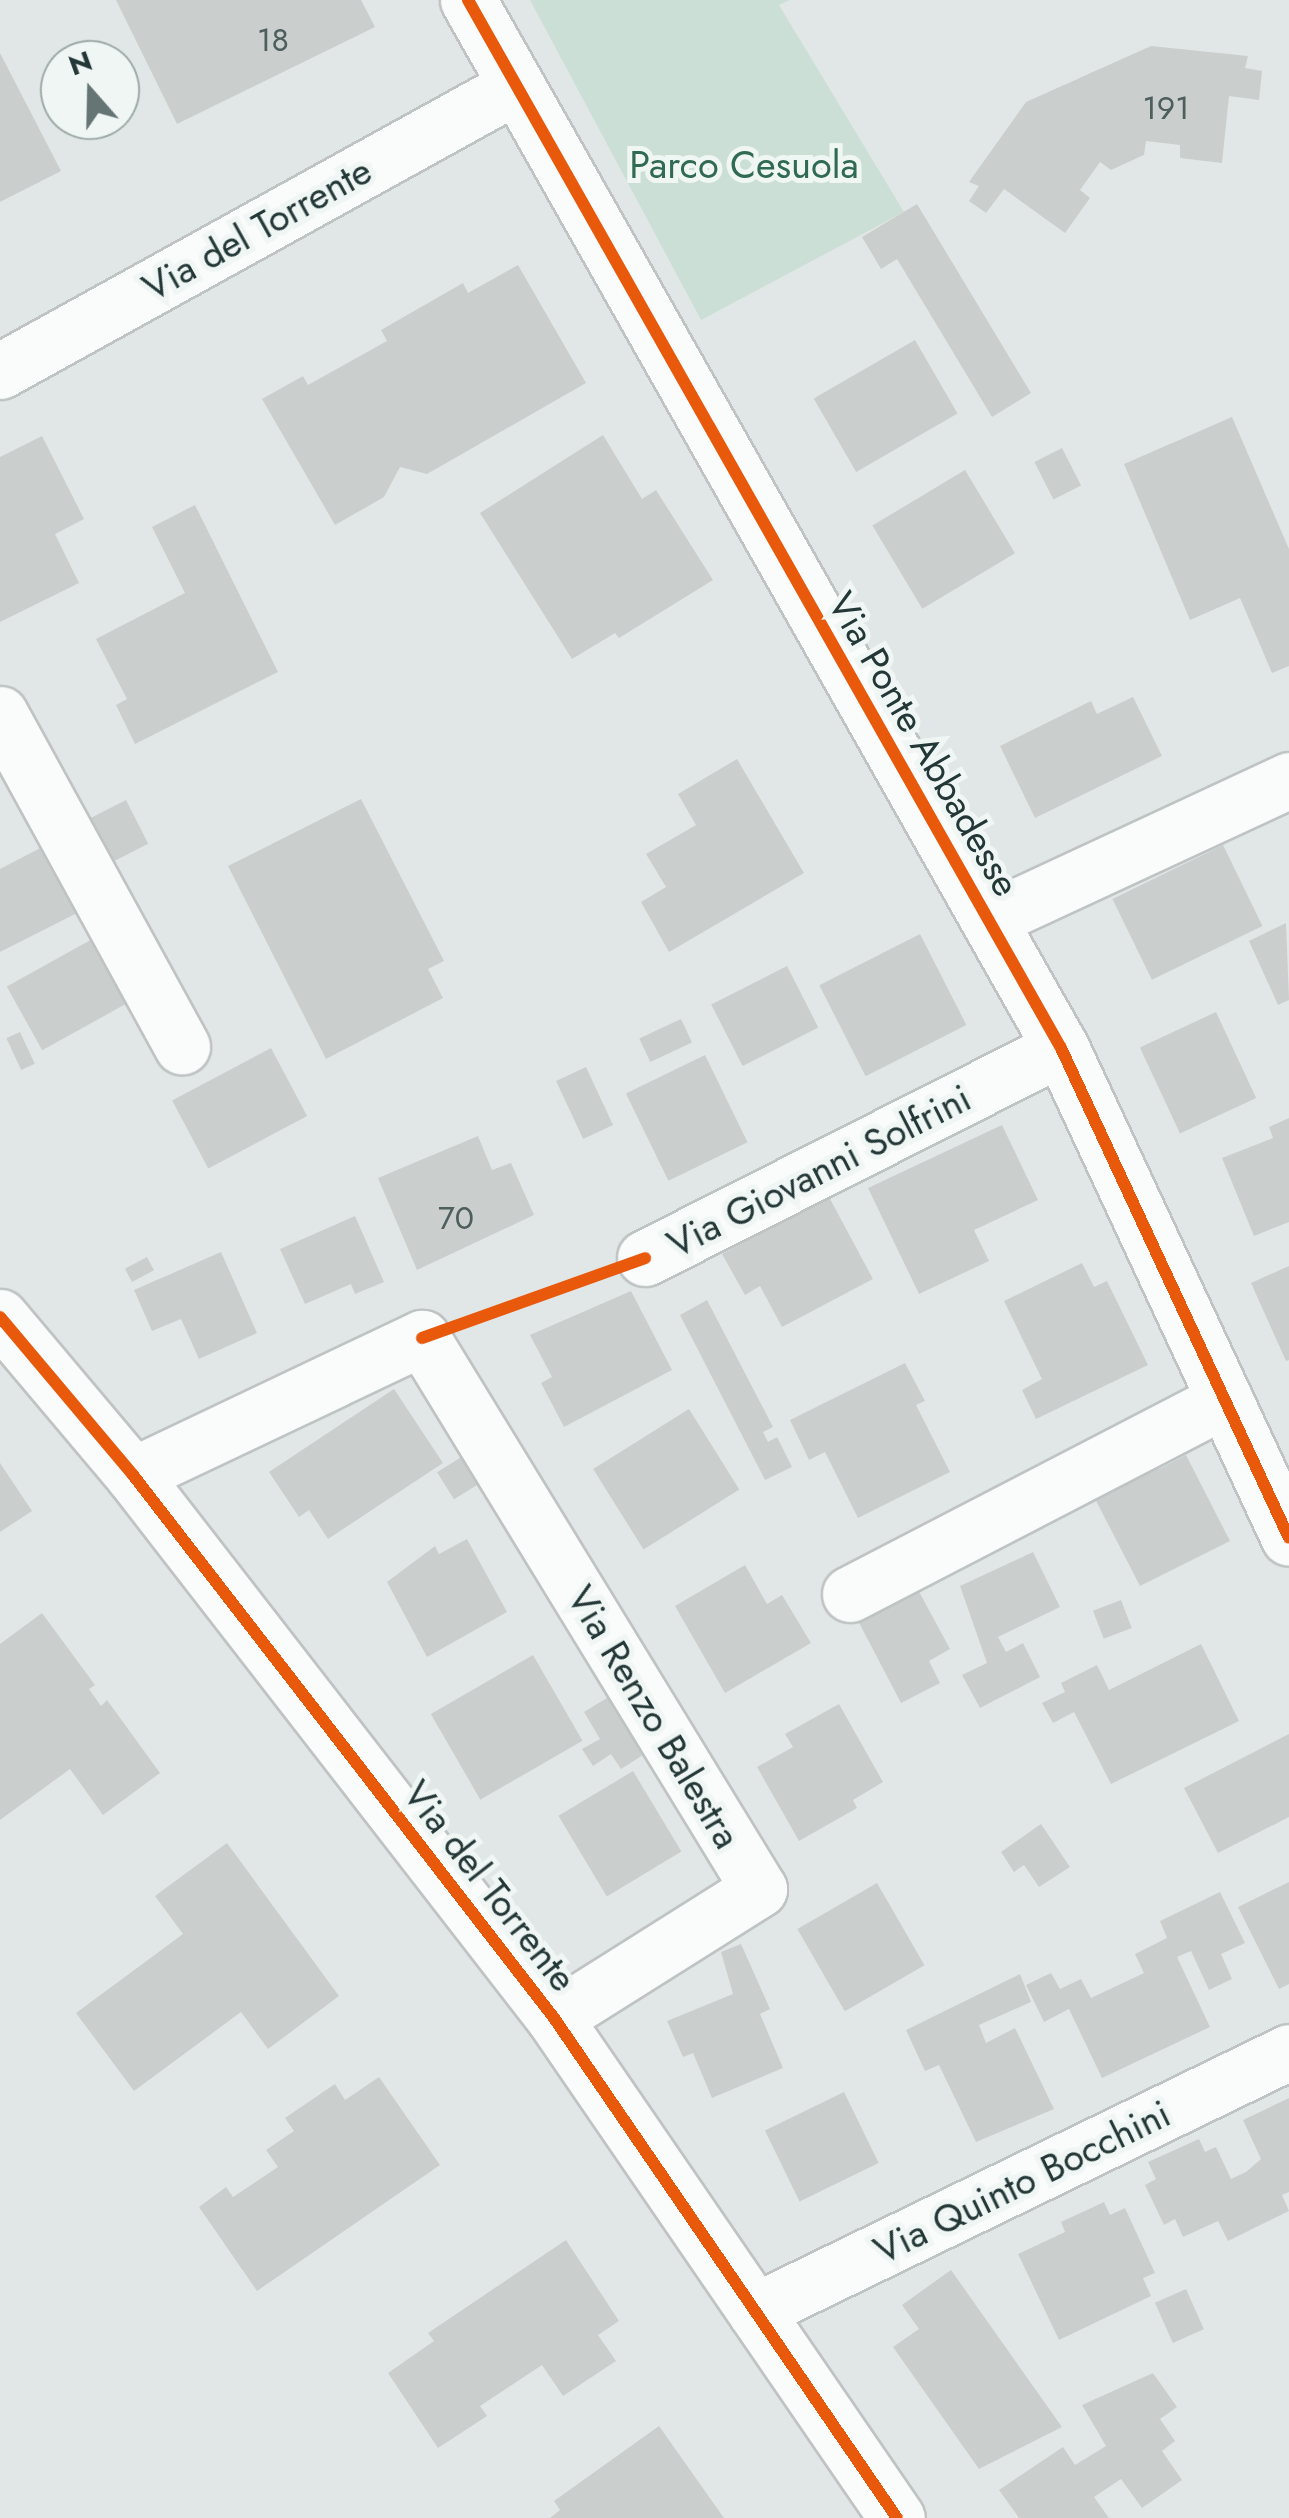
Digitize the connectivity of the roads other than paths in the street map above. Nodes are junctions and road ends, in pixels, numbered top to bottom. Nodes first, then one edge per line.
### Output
1 (468, 0) edge
2 (514, 88) junction
3 (0, 371) edge
4 (0, 714) edge
5 (1289, 780) edge
6 (990, 919) junction
7 (182, 1046) dead end
8 (1061, 1048) junction
9 (646, 1258) dead end
10 (0, 1316) edge
11 (1225, 1400) junction
12 (133, 1474) junction
13 (1289, 1538) edge
14 (850, 1594) dead end
15 (554, 2018) junction
16 (1289, 2052) edge
17 (755, 2310) junction
18 (897, 2518) edge

1 - 2 street, Via Ponte Abbadesse
2 - 3 street, Via del Torrente
2 - 6 street, Via Ponte Abbadesse
4 - 7 street
5 - 6 street
6 - 8 street, Via Ponte Abbadesse
8 - 9 street, Via Giovanni Solfrini
8 - 11 street, Via Ponte Abbadesse
10 - 12 street, Via del Torrente
11 - 13 street, Via Ponte Abbadesse
11 - 14 street
12 - 15 street, Via del Torrente
12 - 15 street, Via Renzo Balestra
15 - 17 street, Via del Torrente
16 - 17 street, Via Quinto Bocchini
17 - 18 street, Via del Torrente

